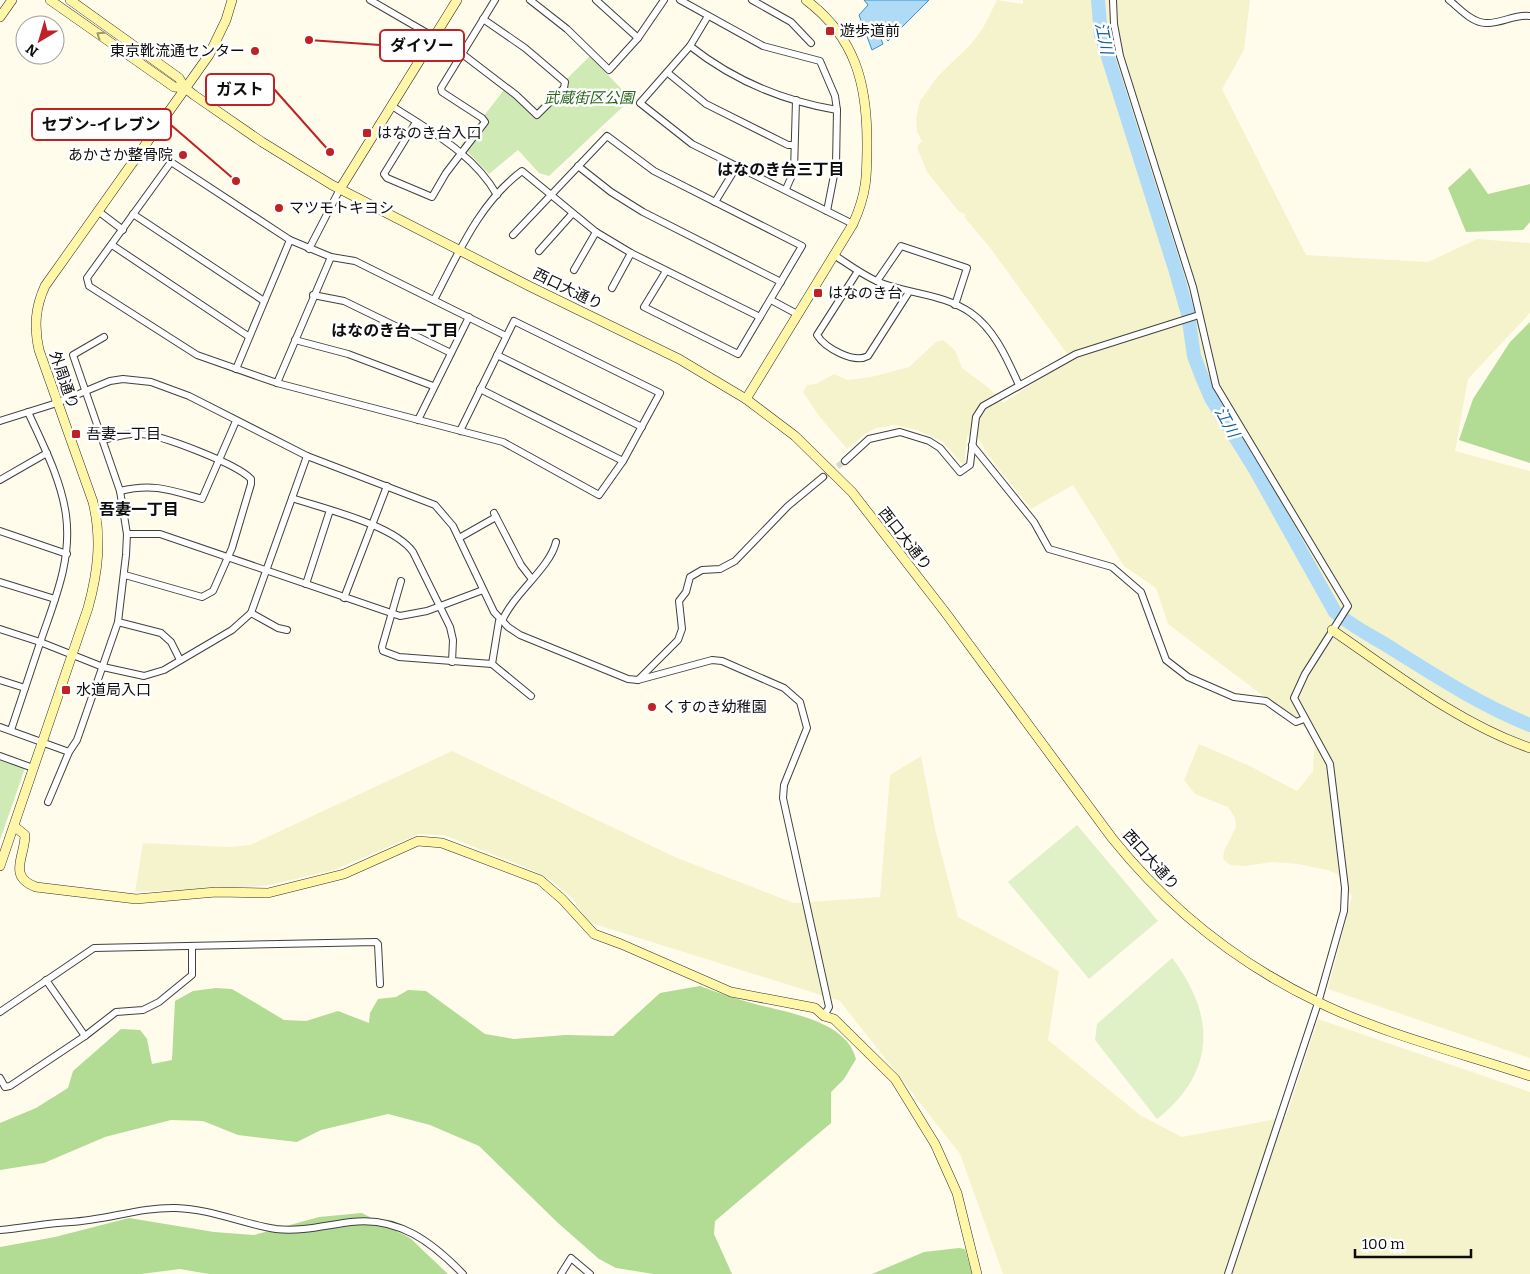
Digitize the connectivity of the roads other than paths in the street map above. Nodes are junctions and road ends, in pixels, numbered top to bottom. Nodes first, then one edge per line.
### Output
1 (12, 0) edge
2 (50, 0) edge
3 (70, 0) edge
4 (232, 0) edge
5 (370, 0) edge
6 (457, 0) edge
7 (495, 0) edge
8 (530, 0) edge
9 (596, 0) edge
10 (664, 0) edge
11 (680, 0) edge
12 (696, 0) edge
13 (752, 0) edge
14 (806, 0) edge
15 (1113, 0) edge
16 (1449, 0) edge
17 (692, 7) junction
18 (708, 16) junction
19 (1530, 16) edge
20 (0, 17) edge
21 (483, 19) junction
22 (434, 37) junction
23 (638, 38) junction
24 (811, 43) dead end
25 (690, 46) junction
26 (461, 53) junction
27 (668, 73) junction
28 (185, 88) junction
29 (796, 100) junction
30 (392, 106) junction
31 (837, 110) junction
32 (416, 122) junction
33 (794, 145) junction
34 (461, 154) junction
35 (578, 166) junction
36 (737, 166) junction
37 (340, 189) junction
38 (786, 189) junction
39 (497, 195) junction
40 (550, 196) junction
41 (715, 202) junction
42 (827, 211) junction
43 (98, 212) junction
44 (133, 214) junction
45 (572, 214) junction
46 (852, 224) junction
47 (123, 230) junction
48 (596, 232) junction
49 (513, 235) dead end
50 (290, 240) junction
51 (112, 245) junction
52 (309, 249) junction
53 (459, 250) junction
54 (539, 251) dead end
55 (630, 253) junction
56 (834, 255) junction
57 (331, 258) junction
58 (574, 270) dead end
59 (858, 270) junction
60 (666, 271) junction
61 (877, 281) junction
62 (781, 282) junction
63 (612, 288) dead end
64 (909, 292) junction
65 (313, 295) junction
66 (434, 300) junction
67 (771, 300) junction
68 (264, 301) junction
69 (955, 305) junction
70 (797, 314) junction
71 (1198, 315) junction
72 (469, 317) junction
73 (760, 317) junction
74 (248, 336) junction
75 (506, 336) junction
76 (104, 337) dead end
77 (295, 340) junction
78 (451, 353) junction
79 (497, 354) junction
80 (236, 369) junction
81 (277, 383) junction
82 (1019, 385) junction
83 (433, 386) junction
84 (480, 389) junction
85 (87, 392) junction
86 (746, 399) junction
87 (57, 403) junction
88 (28, 412) junction
89 (418, 420) junction
90 (0, 421) edge
91 (236, 421) junction
92 (642, 427) junction
93 (460, 431) junction
94 (103, 440) junction
95 (972, 445) junction
96 (47, 453) junction
97 (307, 456) junction
98 (218, 460) junction
99 (623, 461) junction
100 (845, 461) tunnel mouth
101 (823, 477) tunnel mouth
102 (0, 480) edge
103 (386, 486) junction
104 (120, 491) junction
105 (292, 498) junction
106 (330, 510) junction
107 (371, 524) junction
108 (0, 531) edge
109 (127, 534) junction
110 (459, 538) junction
111 (556, 542) dead end
112 (66, 554) junction
113 (227, 557) junction
114 (266, 570) junction
115 (125, 575) junction
116 (531, 578) junction
117 (400, 581) dead end
118 (0, 582) edge
119 (306, 584) junction
120 (483, 590) junction
121 (55, 598) junction
122 (344, 598) junction
123 (440, 606) junction
124 (252, 613) junction
125 (391, 615) junction
126 (502, 621) junction
127 (118, 622) junction
128 (1334, 628) junction
129 (0, 629) edge
130 (286, 630) dead end
131 (40, 642) junction
132 (72, 654) junction
133 (180, 660) junction
134 (452, 662) junction
135 (492, 664) junction
136 (102, 667) junction
137 (0, 680) edge
138 (638, 680) junction
139 (25, 688) junction
140 (530, 696) dead end
141 (1304, 719) junction
142 (0, 727) edge
143 (11, 730) junction
144 (42, 742) junction
145 (1530, 748) edge
146 (69, 752) junction
147 (0, 756) edge
148 (33, 768) junction
149 (48, 802) dead end
150 (14, 826) junction
151 (0, 866) edge
152 (192, 946) junction
153 (46, 980) junction
154 (380, 984) dead end
155 (1318, 1002) junction
156 (0, 1012) edge
157 (824, 1016) junction
158 (85, 1036) junction
159 (1530, 1076) edge
160 (0, 1078) edge
161 (0, 1230) edge
162 (463, 1274) edge
163 (561, 1274) edge
164 (590, 1274) edge
165 (977, 1274) edge
166 (1228, 1274) edge

1 - 20 street
28 -> 2 street, 西口大通り
3 - 28 street, 西口大通り
4 - 28 street, 外周通り
5 - 22 street
6 - 22 street
7 - 21 street
8 - 23 street
9 - 23 street
10 - 23 street
11 - 17 street
12 - 17 street
13 - 24 street
14 - 46 street
15 - 71 street
16 - 19 street
17 - 18 street
18 - 25 street
18 - 31 street
21 - 26 street
21 - 26 street
22 - 30 street
25 - 27 street
25 - 29 street
26 - 34 street
27 - 33 street
27 - 36 street
28 - 37 street, 西口大通り
28 - 43 street, 外周通り
29 - 31 street
29 - 33 street
30 - 32 street
30 - 37 street
31 - 42 street
32 - 34 street
32 - 34 street
33 - 38 street
34 - 39 street
35 - 40 street
35 - 41 street
35 - 62 street
36 - 38 street
36 - 41 street
37 - 52 street
37 - 53 street, 西口大通り
38 - 42 street
39 - 40 street
39 - 53 street
40 - 45 street
40 - 49 street
41 - 62 street
42 - 46 street
43 - 47 street
43 - 87 street, 外周通り
44 - 47 street
44 - 50 street
44 - 68 street
45 - 48 street
45 - 54 street
46 - 56 street
47 - 51 street
48 - 55 street
48 - 58 street
50 - 52 street
50 - 68 street
51 - 74 street
51 - 80 street
52 - 57 street
53 - 66 street
53 - 86 street, 西口大通り
55 - 60 street
55 - 63 street
56 - 59 street
56 - 70 street
57 - 65 street
57 - 66 street
59 - 61 street
59 - 64 street
60 - 73 street
60 - 73 street
61 - 64 street
61 - 69 street
62 - 67 street
64 - 69 street
65 - 77 street
65 - 78 street
66 - 72 street
67 - 70 street
67 - 73 street
68 - 74 street
69 - 82 street
70 - 86 street
71 - 82 street
71 - 128 street
72 - 75 street
72 - 78 street
74 - 80 street
75 - 79 street
75 - 92 street
76 - 85 street
77 - 81 street
77 - 83 street
78 - 83 street
79 - 84 street
79 - 92 street
80 - 81 street
81 - 89 street
82 - 95 street
83 - 89 street
84 - 93 street
84 - 99 street
85 - 87 street
85 - 91 street
85 - 94 street
86 - 155 street, 西口大通り
87 - 88 street
87 - 132 street, 外周通り
88 - 90 street
88 - 96 street
89 - 93 street
91 - 97 street
91 - 98 street
92 - 99 street
93 - 99 street
94 - 98 street
94 - 104 street
95 - 100 street
95 - 141 street
96 - 102 street
96 - 112 street
97 - 103 street
97 - 105 street
98 - 104 street
98 - 113 street
101 - 138 street
103 - 107 street
103 - 110 street
104 - 109 street
105 - 106 street
105 - 114 street
106 - 107 street
106 - 119 street
107 - 122 street
107 - 123 street
108 - 112 street
109 - 113 street
109 - 115 street
110 - 116 street
110 - 120 street
111 - 116 street
112 - 121 street
113 - 114 street
113 - 115 street
114 - 119 street
114 - 124 street
115 - 127 street
116 - 126 street
117 - 125 street
118 - 121 street
119 - 122 street
120 - 123 street
120 - 126 street
121 - 131 street
122 - 125 street
123 - 125 street
123 - 134 street
124 - 130 street
124 - 133 street
125 - 134 street
126 - 135 street
126 - 138 street
127 - 133 street
127 - 136 street
128 - 141 street
128 - 145 street
129 - 131 street
131 - 132 street
131 - 139 street
132 - 136 street
132 - 144 street, 外周通り
133 - 136 street
134 - 135 street
135 - 140 street
136 - 146 street
137 - 139 street
138 - 157 street
139 - 143 street
141 - 155 street
142 - 143 street
143 - 144 street
144 - 146 street
144 - 148 street, 外周通り
146 - 149 street
147 - 148 street
148 - 150 street, 外周通り
150 - 151 street, 外周通り
150 - 157 street
152 - 153 street
152 - 154 street
152 - 158 street
153 - 156 street
153 - 158 street
155 - 159 street, 西口大通り
155 - 166 street
157 - 165 street
158 - 160 street
161 - 162 street
163 - 164 street

